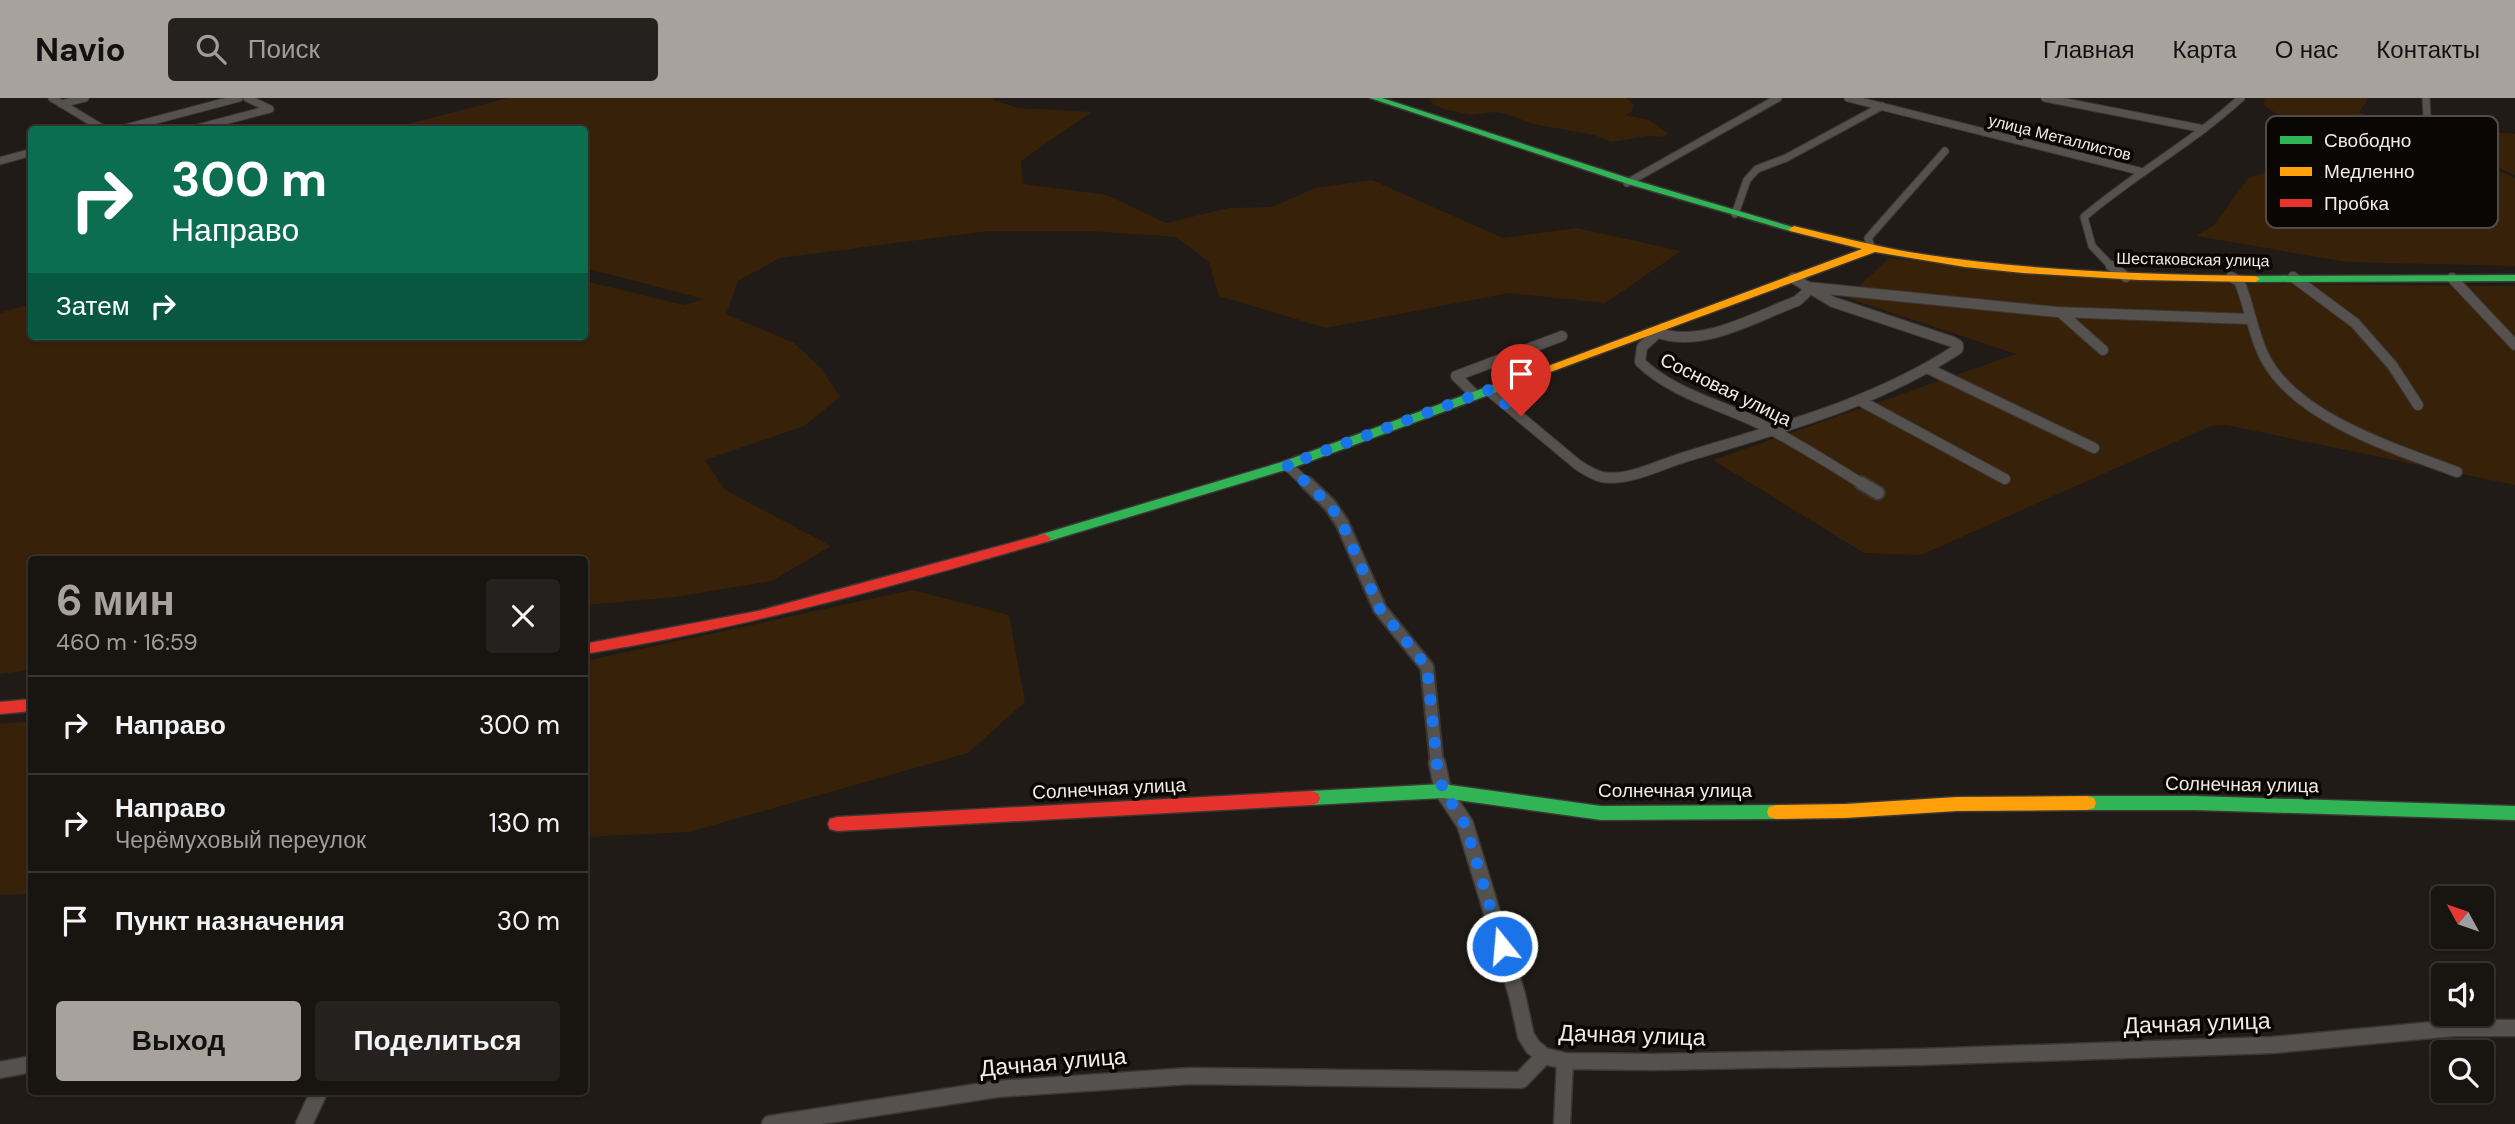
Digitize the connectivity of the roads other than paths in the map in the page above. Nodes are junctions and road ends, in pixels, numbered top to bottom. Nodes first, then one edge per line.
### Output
1 (52, 98) edge
2 (85, 98) edge
3 (239, 98) edge
4 (247, 98) edge
5 (1374, 98) edge
6 (1778, 98) edge
7 (1848, 98) edge
8 (2045, 98) edge
9 (2241, 98) edge
10 (2426, 98) edge
11 (61, 104) junction
12 (1882, 106) junction
13 (2427, 116) edge
14 (98, 126) edge
15 (133, 126) edge
16 (205, 126) edge
17 (2204, 129) junction
18 (1945, 150) dead end
19 (28, 153) edge
20 (0, 161) edge
21 (2143, 172) junction
22 (1627, 183) junction
23 (1735, 214) junction
24 (1872, 249) junction
25 (2126, 276) junction
26 (2231, 277) junction
27 (2293, 277) junction
28 (2452, 278) junction
29 (2515, 278) edge
30 (1800, 282) junction
31 (2060, 312) junction
32 (2250, 319) junction
33 (1663, 328) junction
34 (1562, 336) dead end
35 (2515, 345) edge
36 (2103, 349) dead end
37 (1927, 368) junction
38 (1482, 392) junction
39 (1859, 400) junction
40 (2418, 405) dead end
41 (1772, 429) junction
42 (2094, 448) dead end
43 (1287, 465) junction
44 (2457, 472) dead end
45 (1604, 478) joint
46 (2005, 479) dead end
47 (1878, 493) dead end
48 (588, 648) edge
49 (28, 705) edge
50 (0, 708) edge
51 (1443, 790) junction
52 (2515, 813) edge
53 (837, 824) dead end
54 (2515, 1028) edge
55 (1544, 1056) junction
56 (1565, 1061) junction
57 (28, 1066) edge
58 (0, 1070) edge
59 (318, 1095) edge
60 (304, 1124) edge
61 (771, 1124) edge
62 (1562, 1124) edge

1 - 11 street
2 - 11 street
3 - 15 street
4 - 16 street
5 - 22 street, Шестаковская улица
6 - 22 street
7 - 12 street, улица Металлистов
8 - 17 street
9 - 17 street
10 - 13 street
11 - 14 street
12 - 21 street, улица Металлистов
12 - 23 street
17 - 21 street
18 - 24 street
19 - 20 street
21 - 25 street
22 - 23 street, Шестаковская улица
23 - 24 street, Шестаковская улица
24 - 25 street, Шестаковская улица
24 - 30 street
25 - 26 street, Шестаковская улица
26 - 27 street, Шестаковская улица
26 - 32 street
27 - 28 street, Шестаковская улица
27 - 40 street
28 - 29 street, Шестаковская улица
28 - 35 street
30 - 31 street
30 - 33 street
30 - 33 street
30 - 37 street
31 - 32 street
31 - 36 street
32 - 44 street
33 - 38 street
33 - 41 street, Сосновая улица
34 - 38 street
37 - 39 street
37 - 42 street
38 - 43 street
38 - 45 street
39 - 41 street
39 - 46 street
41 - 45 street
41 - 47 street, Сосновая улица
43 - 48 street
43 - 51 street
49 - 50 street
51 - 52 street, Солнечная улица
51 - 53 street, Солнечная улица
51 - 55 street
54 - 56 street, Дачная улица
55 - 56 street, Дачная улица
55 - 61 street, Дачная улица
56 - 62 street
57 - 58 street
59 - 60 street

